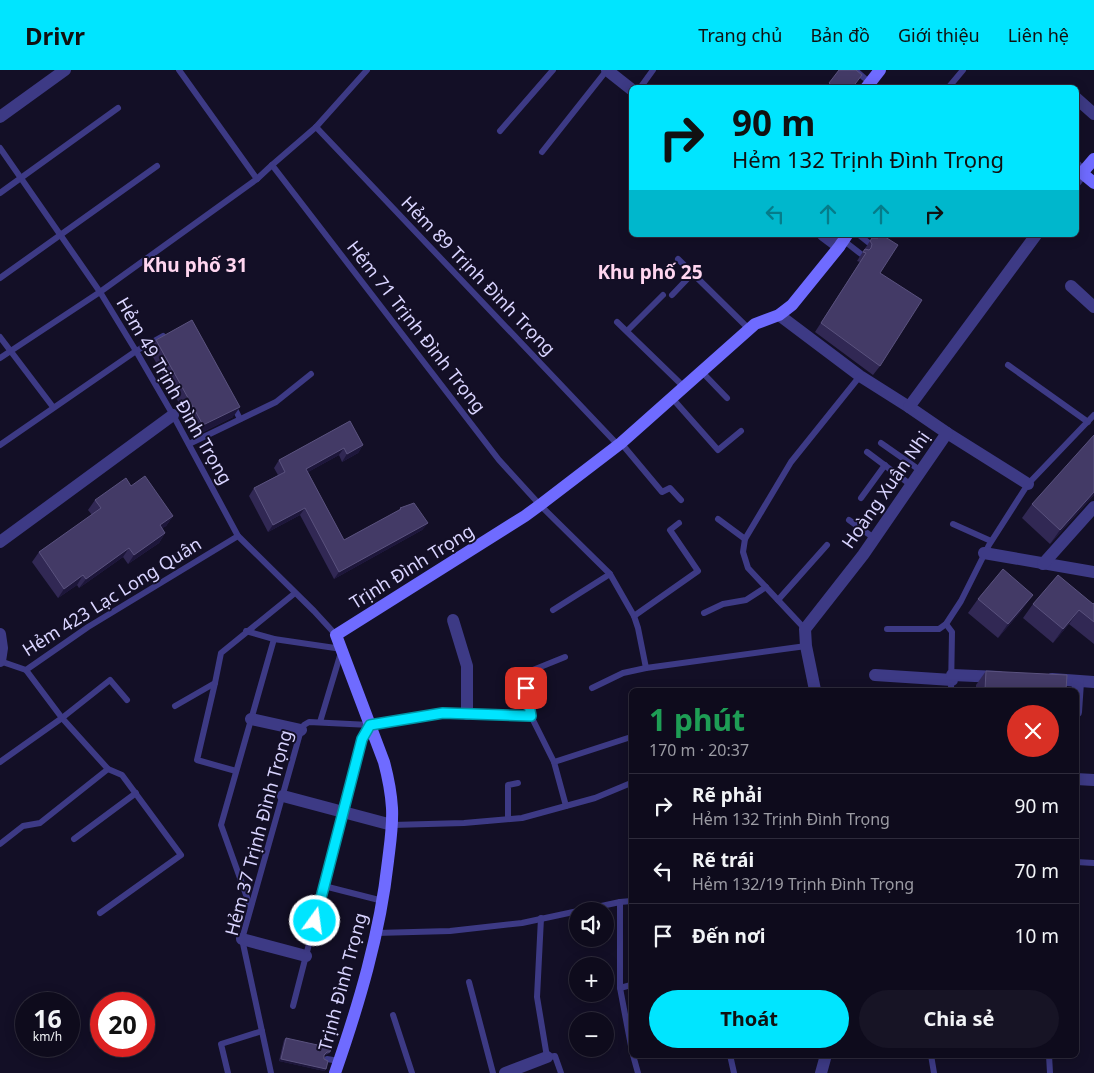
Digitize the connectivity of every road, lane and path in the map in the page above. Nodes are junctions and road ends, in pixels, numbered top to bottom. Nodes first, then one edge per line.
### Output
1 (66, 70) edge
2 (179, 70) edge
3 (367, 70) edge
4 (553, 70) edge
5 (607, 70) edge
6 (653, 70) edge
7 (855, 70) edge
8 (880, 70) edge
9 (963, 70) edge
10 (642, 85) edge
11 (867, 85) edge
12 (950, 85) edge
13 (629, 87) edge
14 (1079, 101) edge
15 (118, 108) dead end
16 (1094, 114) edge
17 (0, 117) edge
18 (316, 127) junction
19 (500, 131) dead end
20 (0, 148) edge
21 (542, 152) dead end
22 (1094, 159) edge
23 (272, 165) junction
24 (157, 166) dead end
25 (1079, 172) edge
26 (1079, 174) edge
27 (21, 178) junction
28 (257, 179) junction
29 (1094, 183) edge
30 (0, 193) edge
31 (60, 235) junction
32 (830, 237) edge
33 (862, 237) edge
34 (1035, 237) edge
35 (843, 241) edge
36 (868, 242) edge
37 (861, 254) dead end
38 (678, 260) dead end
39 (693, 274) junction
40 (0, 278) edge
41 (1071, 286) dead end
42 (100, 292) junction
43 (664, 295) dead end
44 (672, 295) dead end
45 (1094, 307) edge
46 (779, 315) junction
47 (617, 322) dead end
48 (749, 329) junction
49 (627, 332) junction
50 (169, 333) edge
51 (0, 337) edge
52 (10, 351) junction
53 (136, 351) junction
54 (0, 358) edge
55 (1008, 365) dead end
56 (701, 371) junction
57 (311, 374) dead end
58 (860, 376) junction
59 (684, 386) junction
60 (672, 398) junction
61 (727, 398) dead end
62 (232, 402) edge
63 (53, 407) junction
64 (909, 407) junction
65 (173, 414) junction
66 (1094, 415) edge
67 (240, 419) junction
68 (1088, 422) junction
69 (740, 431) dead end
70 (947, 433) junction
71 (881, 442) dead end
72 (189, 444) junction
73 (620, 444) junction
74 (0, 445) edge
75 (867, 452) dead end
76 (885, 465) junction
77 (921, 471) junction
78 (1028, 484) junction
79 (911, 485) junction
80 (861, 498) dead end
81 (681, 500) dead end
82 (540, 506) junction
83 (1094, 507) edge
84 (718, 520) dead end
85 (849, 520) dead end
86 (679, 523) dead end
87 (953, 524) dead end
88 (238, 536) junction
89 (745, 539) junction
90 (874, 539) junction
91 (991, 541) junction
92 (0, 542) edge
93 (827, 545) dead end
94 (984, 553) junction
95 (1043, 564) junction
96 (1094, 572) edge
97 (610, 574) junction
98 (766, 587) junction
99 (295, 592) junction
100 (778, 600) junction
101 (553, 610) dead end
102 (704, 613) dead end
103 (634, 616) junction
104 (453, 620) dead end
105 (946, 624) junction
106 (805, 629) junction
107 (887, 629) dead end
108 (246, 632) junction
109 (0, 634) edge
110 (336, 635) junction
111 (274, 639) junction
112 (806, 646) junction
113 (342, 649) junction
114 (565, 657) dead end
115 (0, 661) edge
116 (646, 668) junction
117 (26, 670) junction
118 (875, 675) dead end
119 (1007, 678) edge
120 (1044, 679) edge
121 (952, 682) edge
122 (1078, 682) junction
123 (1094, 682) edge
124 (215, 683) junction
125 (592, 688) dead end
126 (815, 688) edge
127 (1078, 688) edge
128 (127, 700) dead end
129 (175, 706) dead end
130 (466, 714) junction
131 (531, 716) junction
132 (62, 718) junction
133 (251, 719) junction
134 (320, 722) junction
135 (370, 725) junction
136 (301, 730) junction
137 (629, 738) edge
138 (0, 762) edge
139 (554, 762) junction
140 (108, 769) junction
141 (236, 770) junction
142 (1079, 779) edge
143 (1094, 780) edge
144 (518, 782) dead end
145 (629, 784) edge
146 (136, 793) junction
147 (283, 796) junction
148 (566, 806) junction
149 (343, 812) junction
150 (508, 819) junction
151 (392, 825) junction
152 (74, 839) dead end
153 (0, 844) edge
154 (1079, 862) edge
155 (1094, 863) edge
156 (324, 886) junction
157 (382, 901) junction
158 (629, 901) edge
159 (620, 902) junction
160 (250, 906) junction
161 (100, 913) dead end
162 (541, 918) junction
163 (376, 933) junction
164 (242, 939) junction
165 (306, 956) junction
166 (469, 982) dead end
167 (629, 986) edge
168 (620, 988) junction
169 (293, 1006) dead end
170 (628, 1013) edge
171 (393, 1014) dead end
172 (262, 1031) junction
173 (547, 1057) junction
174 (635, 1058) edge
175 (731, 1058) edge
176 (825, 1058) edge
177 (932, 1058) edge
178 (1049, 1058) edge
179 (334, 1064) edge
180 (510, 1072) edge
181 (228, 1073) edge
182 (271, 1073) edge
183 (412, 1073) edge
184 (492, 1073) edge
185 (561, 1073) edge
186 (638, 1073) edge
187 (734, 1073) edge
188 (821, 1073) edge
189 (934, 1073) edge
190 (1050, 1073) edge

1 - 17 street
2 - 28 lane
3 - 18 lane
4 - 19 lane
5 - 13 street
5 - 21 lane
6 - 10 lane
7 - 11 lane
8 - 11 street
9 - 12 lane
14 - 16 street
15 - 27 lane
18 - 23 lane
18 - 73 lane, Hẻm 89 Trịnh Đình Trọng
20 - 27 lane, Hẻm 49 Trịnh Đình Trọng
22 - 25 street
23 - 28 lane
23 - 82 lane, Hẻm 71 Trịnh Đình Trọng
24 - 31 lane
26 - 29 street
27 - 30 lane
27 - 31 lane, Hẻm 49 Trịnh Đình Trọng
28 - 42 lane
31 - 40 lane
31 - 42 lane, Hẻm 49 Trịnh Đình Trọng
32 - 35 street
33 - 36 lane
34 - 64 street, Hoàng Xuân Nhị
35 - 37 lane
35 - 46 street, Trịnh Đình Trọng
38 - 39 lane
39 - 44 lane
39 - 48 lane
41 - 45 street
42 - 52 lane
42 - 53 lane, Hẻm 49 Trịnh Đình Trọng
43 - 49 lane
46 - 48 street, Trịnh Đình Trọng
46 - 58 street
47 - 49 lane
48 - 56 street, Trịnh Đình Trọng
49 - 59 lane
50 - 53 lane
51 - 52 lane
52 - 54 lane
52 - 63 lane
53 - 63 lane
53 - 65 lane, Hẻm 49 Trịnh Đình Trọng
55 - 68 lane
56 - 59 street, Trịnh Đình Trọng
56 - 61 lane
57 - 67 lane
58 - 64 street
58 - 89 lane
59 - 60 street, Trịnh Đình Trọng
60 - 69 lane
60 - 73 street, Trịnh Đình Trọng
62 - 67 lane
63 - 74 lane
64 - 70 street, Hoàng Xuân Nhị
65 - 72 lane, Hẻm 49 Trịnh Đình Trọng
65 - 92 street
66 - 68 lane
67 - 72 lane
68 - 78 lane
70 - 77 street, Hoàng Xuân Nhị
70 - 78 street
71 - 77 lane
72 - 88 lane, Hẻm 49 Trịnh Đình Trọng
73 - 81 lane, Hẻm 89 Trịnh Đình Trọng
73 - 82 street, Trịnh Đình Trọng
75 - 76 lane
76 - 79 lane
76 - 80 lane
77 - 79 street, Hoàng Xuân Nhị
78 - 91 lane
79 - 90 street, Hoàng Xuân Nhị
82 - 97 lane, Hẻm 71 Trịnh Đình Trọng
82 - 110 street, Trịnh Đình Trọng
83 - 95 street
84 - 89 lane
85 - 90 lane
86 - 103 lane
87 - 91 lane
88 - 99 lane, Hẻm 49 Trịnh Đình Trọng
88 - 117 lane, Hẻm 423 Lạc Long Quân
89 - 98 lane
90 - 106 street, Hoàng Xuân Nhị
91 - 94 lane
93 - 100 lane
94 - 95 street
94 - 105 lane
95 - 96 street
97 - 101 lane
97 - 103 lane, Hẻm 71 Trịnh Đình Trọng
98 - 100 lane
98 - 102 lane
99 - 108 lane
99 - 110 lane, Hẻm 49 Trịnh Đình Trọng
100 - 106 lane
103 - 116 lane, Hẻm 71 Trịnh Đình Trọng
104 - 130 street
105 - 107 lane
105 - 121 lane
106 - 112 street
108 - 111 lane
108 - 124 lane
109 - 115 street
110 - 113 street, Trịnh Đình Trọng
111 - 113 lane
111 - 133 lane
112 - 116 lane
112 - 126 street
113 - 134 lane
113 - 135 street, Trịnh Đình Trọng
114 - 131 lane
115 - 117 lane, Hẻm 423 Lạc Long Quân
116 - 125 lane
117 - 132 lane
118 - 121 street
119 - 121 street
120 - 122 street
122 - 123 street
122 - 127 street
124 - 129 lane
124 - 141 lane
128 - 132 lane
130 - 131 lane, Hẻm 37 Trịnh Đình Trọng
130 - 135 lane, Hẻm 37 Trịnh Đình Trọng
131 - 139 lane
132 - 138 lane
132 - 140 lane
133 - 136 street
133 - 141 lane
134 - 135 lane, Hẻm 37 Trịnh Đình Trọng
134 - 136 lane, Hẻm 37 Trịnh Đình Trọng
135 - 149 lane
135 - 151 street, Trịnh Đình Trọng
136 - 147 lane, Hẻm 37 Trịnh Đình Trọng
137 - 139 lane
139 - 148 lane
140 - 146 lane
140 - 153 lane
141 - 160 lane
142 - 143 street
144 - 150 lane
145 - 148 lane
146 - 152 lane
146 - 161 lane
147 - 149 street
147 - 160 lane, Hẻm 37 Trịnh Đình Trọng
148 - 150 lane
149 - 151 street
149 - 156 lane
150 - 151 lane
151 - 157 street, Trịnh Đình Trọng
154 - 155 lane
156 - 157 lane
156 - 165 lane
157 - 163 street, Trịnh Đình Trọng
158 - 159 lane
159 - 162 lane
159 - 168 lane
160 - 164 lane, Hẻm 37 Trịnh Đình Trọng
162 - 163 lane
162 - 173 lane
163 - 179 street, Trịnh Đình Trọng
164 - 165 street
164 - 172 lane, Hẻm 37 Trịnh Đình Trọng
165 - 169 lane
166 - 184 lane
167 - 168 lane
168 - 170 lane
171 - 183 lane
172 - 181 lane
172 - 182 lane, Hẻm 37 Trịnh Đình Trọng
173 - 180 street
173 - 185 lane
174 - 186 lane
175 - 187 lane
176 - 188 street
177 - 189 lane
178 - 190 lane

